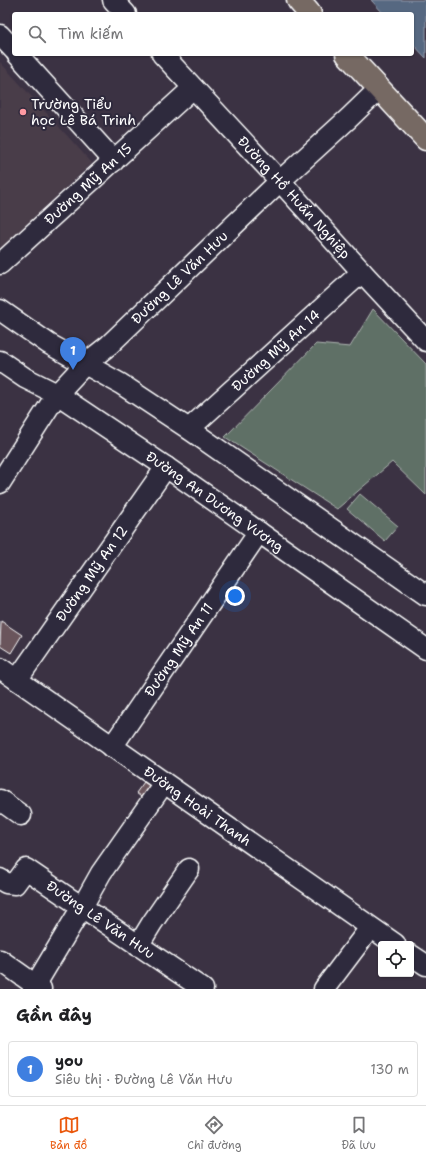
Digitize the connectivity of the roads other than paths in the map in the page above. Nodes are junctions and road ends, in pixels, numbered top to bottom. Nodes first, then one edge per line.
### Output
1 (113, 0) edge
2 (298, 0) edge
3 (124, 12) edge
4 (308, 12) edge
5 (0, 35) edge
6 (12, 48) edge
7 (19, 56) edge
8 (164, 56) edge
9 (349, 56) edge
10 (193, 88) junction
11 (379, 89) junction
12 (426, 139) edge
13 (114, 161) junction
14 (280, 181) junction
15 (0, 264) edge
16 (362, 272) junction
17 (0, 310) edge
18 (426, 341) edge
19 (0, 361) edge
20 (85, 364) junction
21 (57, 394) junction
22 (189, 430) junction
23 (166, 467) junction
24 (0, 483) edge
25 (259, 532) junction
26 (426, 594) edge
27 (426, 649) edge
28 (0, 668) edge
29 (17, 680) junction
30 (112, 747) junction
31 (164, 784) junction
32 (0, 800) edge
33 (21, 815) dead end
34 (189, 869) dead end
35 (0, 879) edge
36 (82, 907) junction
37 (370, 928) junction
38 (390, 941) edge
39 (138, 946) junction
40 (414, 957) edge
41 (0, 960) edge
42 (426, 965) edge
43 (36, 988) edge
44 (203, 989) edge
45 (324, 989) edge

1 - 3 street
2 - 4 main road
5 - 6 street
7 - 13 street
8 - 10 street, Đường Hồ Huấn Nghiệp
9 - 11 main road
10 - 13 street, Đường Mỹ An 15
10 - 14 street, Đường Hồ Huấn Nghiệp
11 - 12 main road
11 - 14 street, Đường Lê Văn Hưu
13 - 15 street, Đường Mỹ An 15
14 - 16 street, Đường Hồ Huấn Nghiệp
14 - 20 street, Đường Lê Văn Hưu
16 - 18 street, Đường Hồ Huấn Nghiệp
16 - 22 street, Đường Mỹ An 14
17 - 20 street
19 - 21 street, Đường An Dương Vương
20 - 21 street, Đường Lê Văn Hưu
20 - 22 street
21 - 23 street, Đường An Dương Vương
21 - 24 street, Đường Lê Văn Hưu
22 - 26 street
23 - 25 street, Đường An Dương Vương
23 - 29 street, Đường Mỹ An 12
25 - 27 street, Đường An Dương Vương
25 - 30 street, Đường Mỹ An 11
28 - 29 street, Đường Hoài Thanh
29 - 30 street, Đường Hoài Thanh
30 - 31 street, Đường Hoài Thanh
31 - 36 street
31 - 37 street, Đường Hoài Thanh
32 - 33 street
34 - 39 street
35 - 36 street, Đường Lê Văn Hưu
36 - 39 street, Đường Lê Văn Hưu
36 - 43 street
37 - 38 street, Đường Hoài Thanh
37 - 45 street
39 - 44 street, Đường Lê Văn Hưu
40 - 42 street
41 - 43 street

